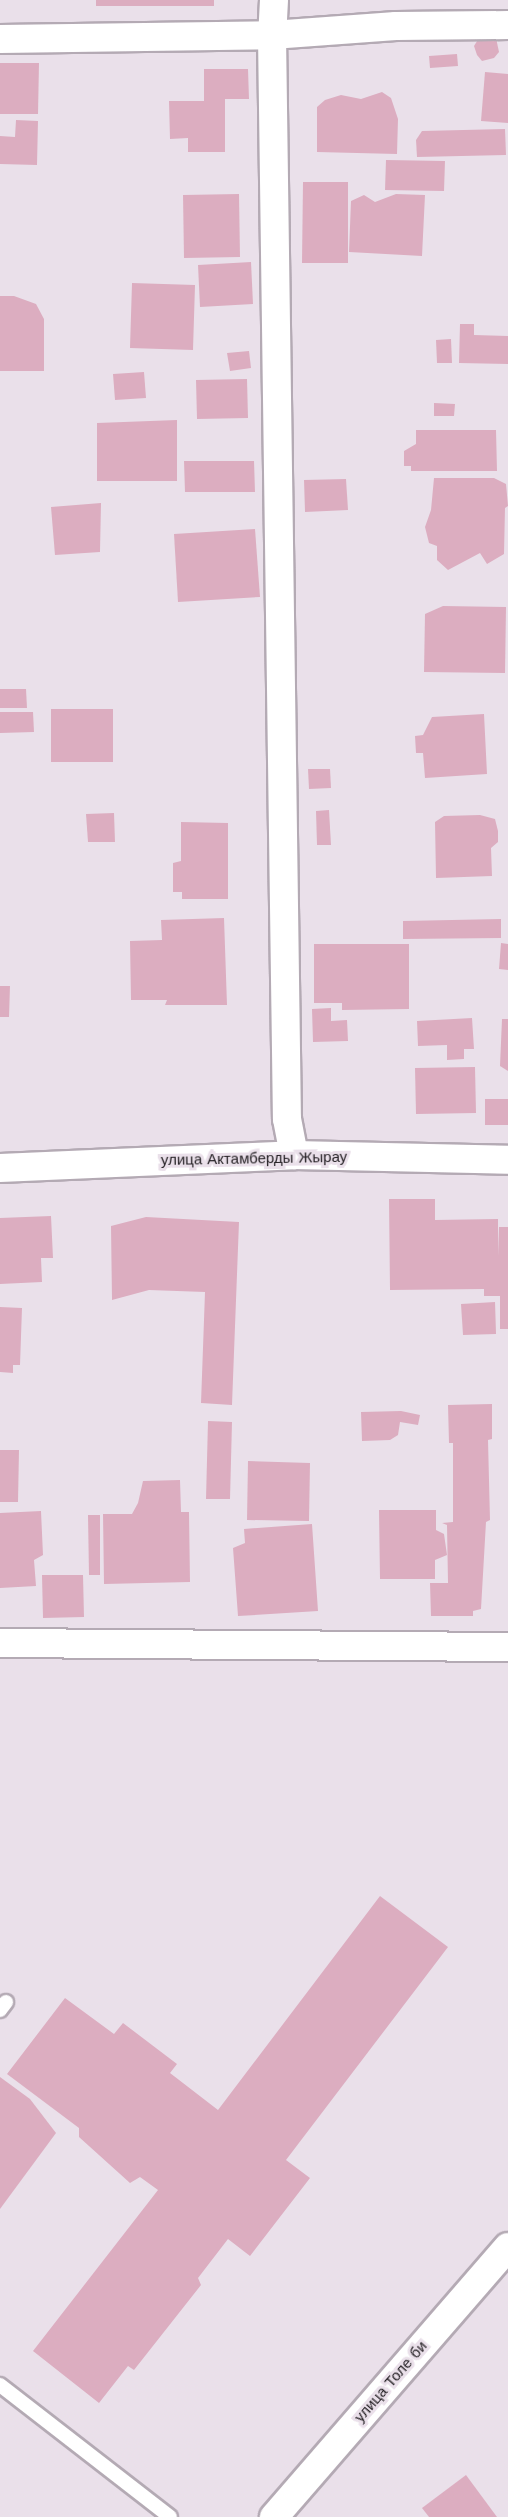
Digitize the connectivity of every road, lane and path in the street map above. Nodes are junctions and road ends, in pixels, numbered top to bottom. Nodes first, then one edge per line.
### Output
1 (274, 0) edge
2 (508, 25) edge
3 (272, 35) junction
4 (0, 39) edge
5 (294, 1155) junction
6 (508, 1160) edge
7 (0, 1168) edge
8 (0, 1643) edge
9 (508, 1647) edge
10 (508, 2247) edge
11 (0, 2385) edge
12 (170, 2517) edge
13 (274, 2517) edge

1 - 3 street
2 - 3 street
3 - 4 street
3 - 5 street
5 - 6 street, улица Актамберды Жырау
5 - 7 street, улица Актамберды Жырау
8 - 9 street
10 - 13 street, улица Толе би
11 - 12 lane

